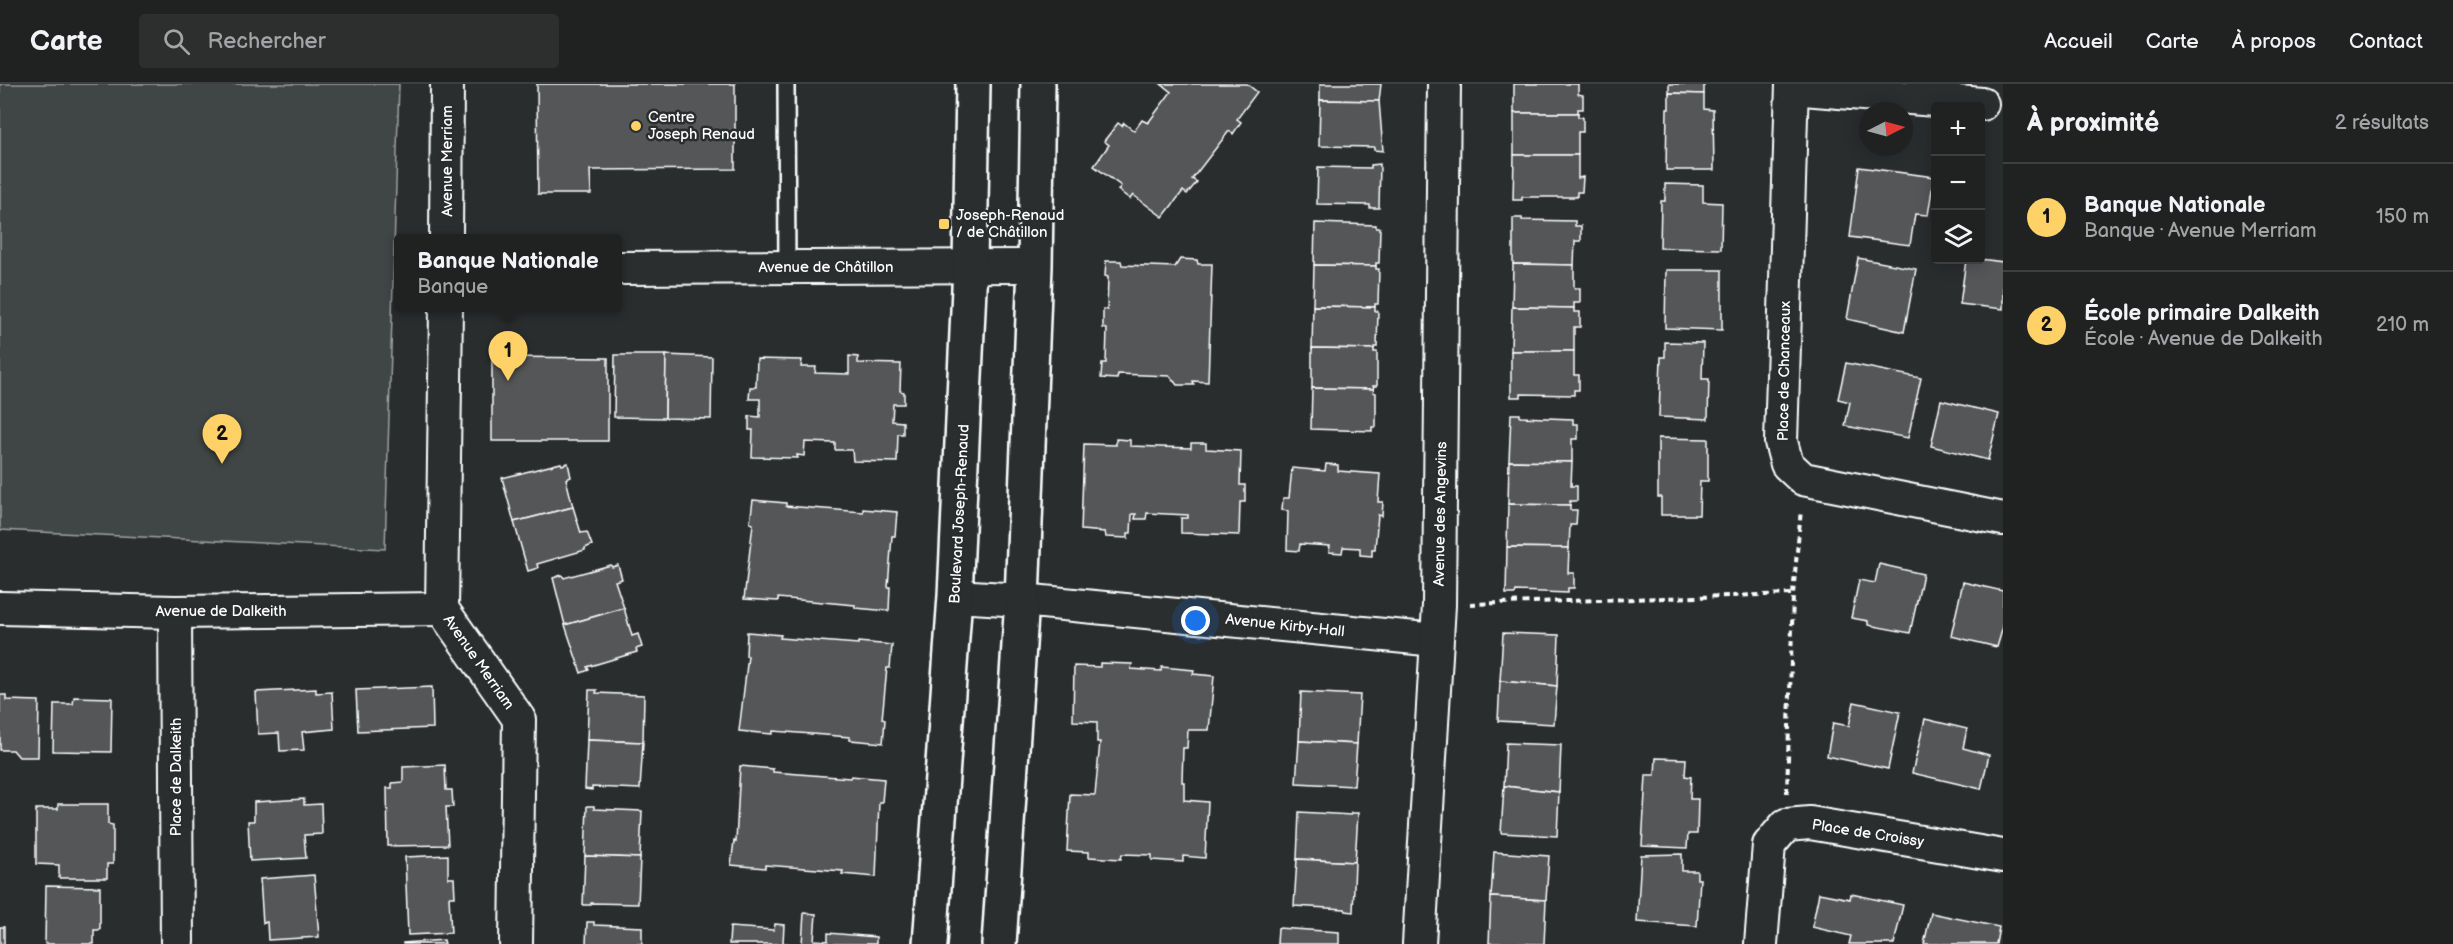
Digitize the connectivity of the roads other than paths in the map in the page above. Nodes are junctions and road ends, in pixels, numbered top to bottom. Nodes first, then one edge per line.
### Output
1 (447, 84) edge
2 (786, 84) edge
3 (973, 84) edge
4 (1038, 84) edge
5 (1444, 84) edge
6 (1792, 86) edge
7 (1961, 102) edge
8 (446, 234) edge
9 (970, 266) junction
10 (1035, 266) junction
11 (786, 267) junction
12 (622, 268) edge
13 (446, 312) edge
14 (2003, 519) edge
15 (955, 596) junction
16 (1022, 600) junction
17 (0, 608) edge
18 (442, 609) junction
19 (175, 612) junction
20 (1436, 640) junction
21 (2003, 856) edge
22 (177, 942) dead end
23 (516, 944) edge
24 (930, 944) edge
25 (999, 944) edge
26 (1419, 944) edge
27 (1761, 944) edge

1 - 8 street, Avenue Merriam
2 - 11 lane
3 - 9 street, Boulevard Joseph-Renaud
4 - 10 street
5 - 20 street, Avenue des Angevins
6 - 7 street, Place de Chanceaux
6 - 14 street, Place de Chanceaux
9 - 10 street, Avenue de Châtillon
9 - 11 street, Avenue de Châtillon
9 - 15 street, Boulevard Joseph-Renaud
10 - 16 street
11 - 12 street, Avenue de Châtillon
13 - 18 street, Avenue Merriam
15 - 16 street, Avenue Kirby-Hall
15 - 24 street, Boulevard Joseph-Renaud
16 - 20 street, Avenue Kirby-Hall
16 - 25 street
17 - 19 street, Avenue de Dalkeith
18 - 19 street, Avenue de Dalkeith
18 - 23 street, Avenue Merriam
19 - 22 street, Place de Dalkeith
20 - 26 street, Avenue des Angevins
21 - 27 street, Place de Croissy

